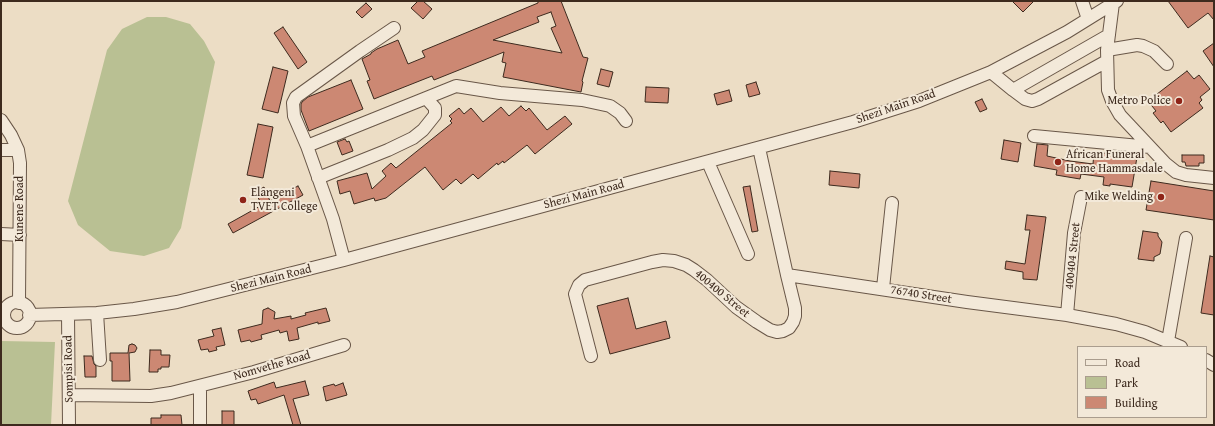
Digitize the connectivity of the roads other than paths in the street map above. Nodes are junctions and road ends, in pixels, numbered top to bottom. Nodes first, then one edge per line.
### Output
1 (1082, 1) edge
2 (1115, 2) edge
3 (1088, 19) junction
4 (394, 28) dead end
5 (1108, 35) junction
6 (1107, 55) junction
7 (1167, 64) dead end
8 (992, 72) junction
9 (1013, 90) junction
10 (426, 98) junction
11 (1, 120) edge
12 (626, 121) dead end
13 (1034, 136) dead end
14 (307, 146) junction
15 (1150, 147) junction
16 (759, 148) junction
17 (1, 150) edge
18 (18, 150) junction
19 (708, 162) junction
20 (318, 178) junction
21 (1214, 178) edge
22 (1081, 197) dead end
23 (892, 203) dead end
24 (1, 234) edge
25 (20, 235) junction
26 (1186, 238) dead end
27 (748, 254) dead end
28 (344, 260) junction
29 (787, 275) junction
30 (882, 288) junction
31 (19, 303) junction
32 (98, 313) junction
33 (68, 314) junction
34 (2, 315) edge
35 (29, 315) junction
36 (1067, 315) junction
37 (1168, 340) junction
38 (344, 345) dead end
39 (1179, 346) edge
40 (592, 356) dead end
41 (100, 360) dead end
42 (200, 387) junction
43 (70, 395) junction
44 (69, 425) edge
45 (200, 425) edge

1 - 3 street
2 - 3 street, Shezi Main Road
2 - 5 street
3 - 8 street, Shezi Main Road
4 - 14 street
5 - 6 street
5 - 9 street
6 - 7 street
6 - 9 street
6 - 15 street
8 - 9 street
8 - 16 street, Shezi Main Road
10 - 12 street
10 - 14 street
10 - 20 street
11 - 18 street, Kunene Road
13 - 15 street
14 - 20 street
15 - 21 street
16 - 19 street, Shezi Main Road
16 - 29 street
17 - 18 street
18 - 25 street, Kunene Road
19 - 27 street
19 - 28 street, Shezi Main Road
20 - 28 street
22 - 36 street, 400404 Street
23 - 30 street
24 - 25 street
25 - 31 street, Kunene Road
26 - 37 street
28 - 32 street, Shezi Main Road
29 - 30 street, 76740 Street
29 - 40 street, 400400 Street
30 - 36 street, 76740 Street
31 - 34 street
31 - 35 street
32 - 33 street, Shezi Main Road
32 - 41 street
33 - 35 street, Shezi Main Road
33 - 43 street, Sompisi Road
34 - 35 street
36 - 37 street, 76740 Street
37 - 39 street, 76740 Street
38 - 42 street, Nomvethe Road
42 - 43 street, Nomvethe Road
42 - 45 street
43 - 44 street, Sompisi Road

